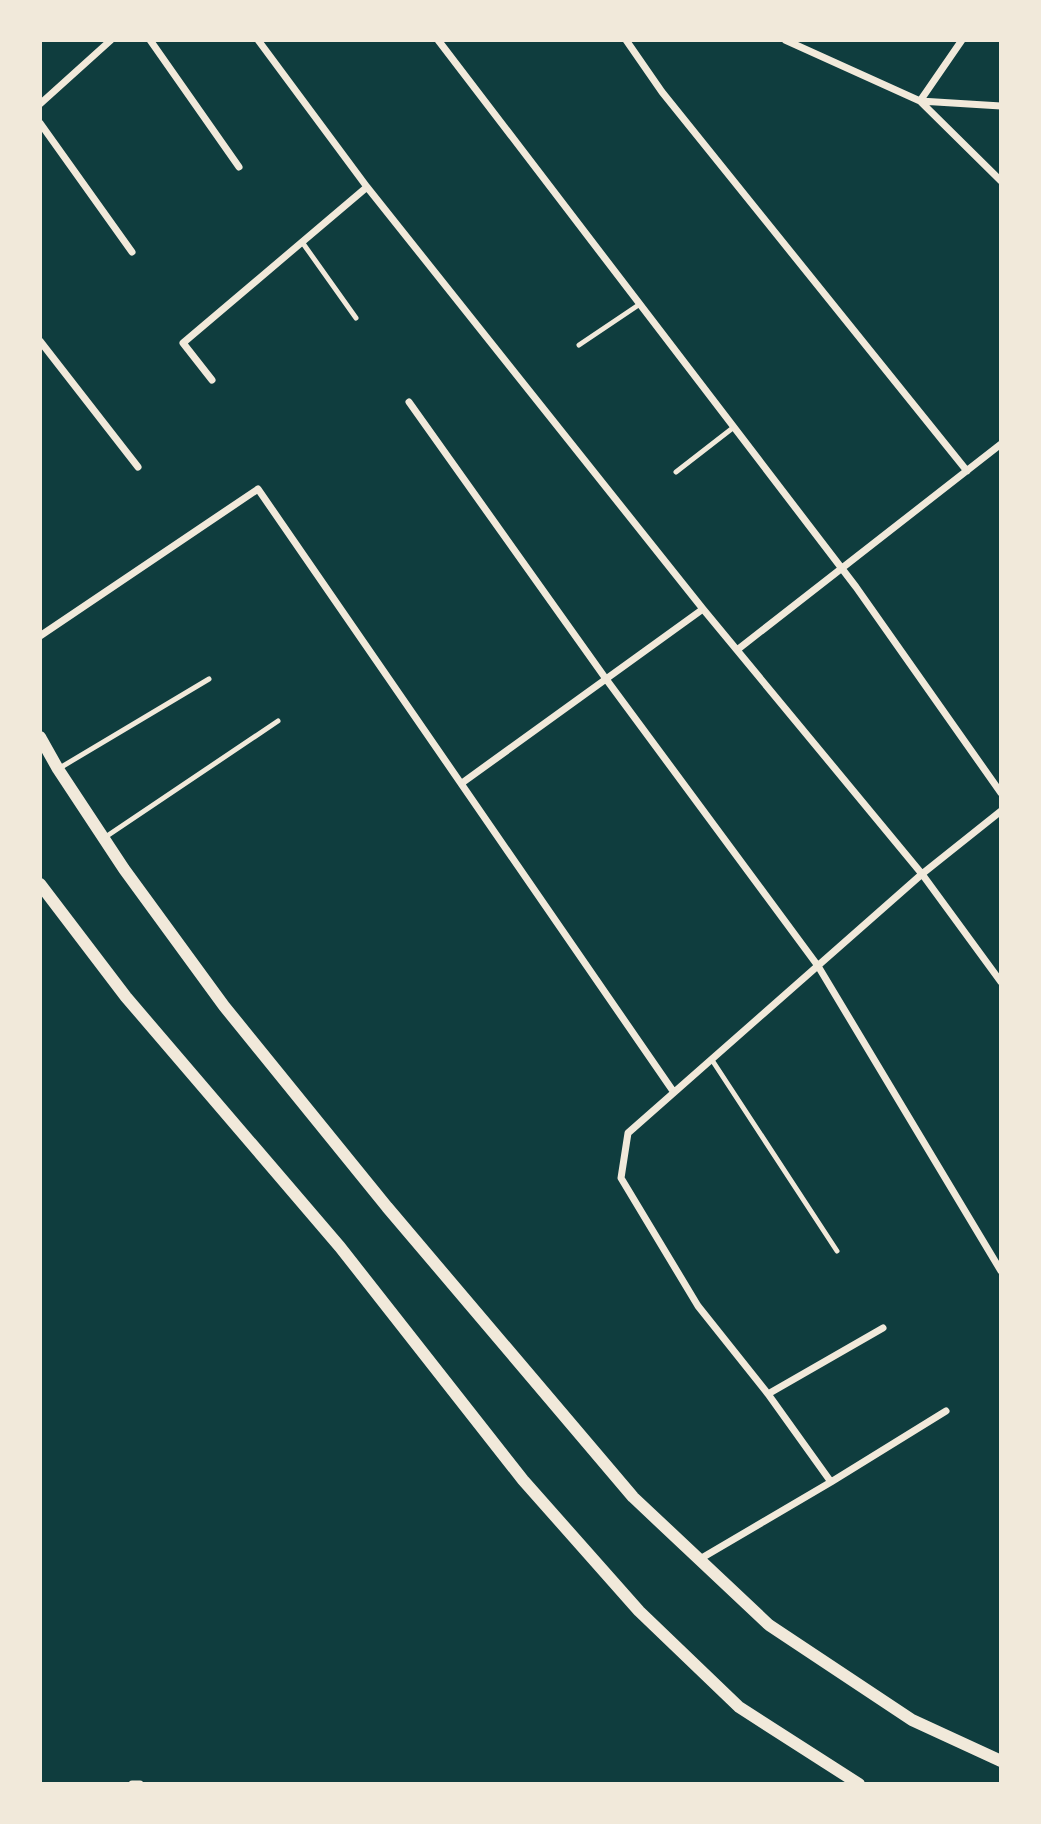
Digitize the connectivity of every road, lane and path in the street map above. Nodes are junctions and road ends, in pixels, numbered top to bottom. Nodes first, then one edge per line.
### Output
1 (111, 40) edge
2 (150, 40) edge
3 (258, 40) edge
4 (438, 40) edge
5 (626, 40) edge
6 (785, 40) edge
7 (808, 40) edge
8 (962, 40) edge
9 (803, 48) junction
10 (920, 101) junction
11 (40, 104) edge
12 (1001, 106) edge
13 (40, 123) edge
14 (239, 167) dead end
15 (1001, 181) edge
16 (367, 187) junction
17 (302, 242) junction
18 (132, 252) dead end
19 (640, 304) junction
20 (356, 318) dead end
21 (40, 341) edge
22 (579, 345) dead end
23 (212, 380) dead end
24 (409, 402) dead end
25 (734, 427) junction
26 (1001, 444) edge
27 (138, 467) dead end
28 (967, 471) junction
29 (676, 472) dead end
30 (842, 569) junction
31 (703, 609) junction
32 (40, 636) edge
33 (737, 650) junction
34 (209, 679) dead end
35 (606, 679) junction
36 (278, 721) dead end
37 (40, 737) edge
38 (58, 769) junction
39 (462, 783) junction
40 (1001, 793) edge
41 (1001, 811) edge
42 (104, 838) junction
43 (922, 874) junction
44 (40, 884) edge
45 (818, 966) junction
46 (1001, 982) edge
47 (712, 1060) junction
48 (673, 1091) junction
49 (837, 1251) dead end
50 (1001, 1271) edge
51 (883, 1328) dead end
52 (768, 1394) junction
53 (946, 1410) dead end
54 (831, 1482) junction
55 (700, 1559) junction
56 (1001, 1760) edge
57 (132, 1784) edge
58 (140, 1784) edge
59 (859, 1784) edge

1 - 11 street
2 - 14 street
3 - 16 street
4 - 19 street
5 - 28 street
6 - 9 street
7 - 9 street
8 - 10 street
9 - 10 street
10 - 12 street
10 - 15 street
13 - 18 street
16 - 17 street
16 - 31 street
17 - 20 lane
17 - 23 street
19 - 22 lane
19 - 25 street
21 - 27 street
24 - 35 street
25 - 29 lane
25 - 30 street
26 - 28 street
28 - 30 street
30 - 33 street
30 - 40 street
31 - 33 street
31 - 35 street
32 - 39 street
33 - 43 street
34 - 38 lane
35 - 39 street
35 - 45 street
36 - 42 lane
37 - 38 street
38 - 42 street
39 - 48 street
41 - 43 street
42 - 55 street
43 - 45 street
43 - 46 street
44 - 59 street
45 - 47 street
45 - 50 street
47 - 48 street
47 - 49 lane
48 - 52 street
51 - 52 street
52 - 54 street
53 - 54 street
54 - 55 street
55 - 56 street
57 - 58 street

